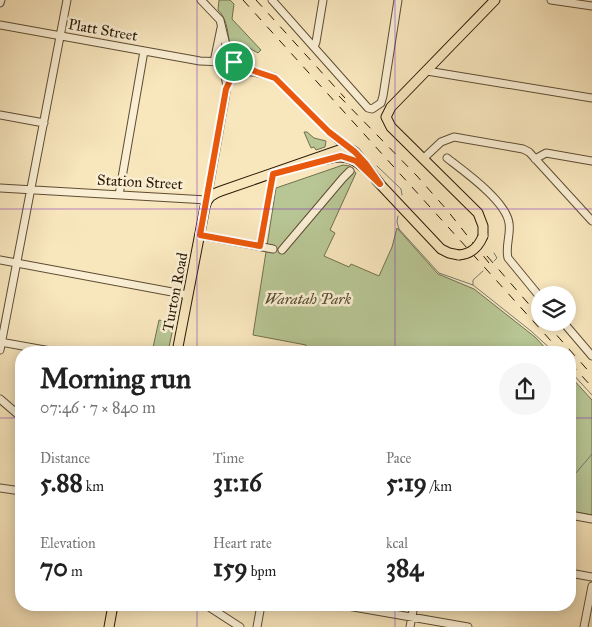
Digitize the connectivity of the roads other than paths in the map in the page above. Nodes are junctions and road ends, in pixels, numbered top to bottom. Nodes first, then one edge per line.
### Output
1 (67, 0) edge
2 (201, 0) edge
3 (272, 0) edge
4 (323, 0) edge
5 (398, 0) edge
6 (495, 0) edge
7 (551, 0) edge
8 (592, 6) edge
9 (222, 23) junction
10 (0, 25) edge
11 (60, 36) junction
12 (314, 47) junction
13 (144, 51) junction
14 (200, 61) junction
15 (214, 62) junction
16 (229, 62) junction
17 (223, 70) junction
18 (427, 71) junction
19 (233, 72) junction
20 (257, 72) junction
21 (226, 89) junction
22 (592, 98) edge
23 (0, 115) edge
24 (44, 123) junction
25 (329, 132) junction
26 (349, 149) junction
27 (338, 150) junction
28 (424, 158) junction
29 (447, 158) dead end
30 (535, 159) junction
31 (592, 161) edge
32 (359, 162) junction
33 (350, 172) dead end
34 (273, 174) junction
35 (0, 188) edge
36 (31, 190) junction
37 (119, 196) junction
38 (207, 200) junction
39 (592, 221) edge
40 (200, 235) junction
41 (260, 246) junction
42 (273, 249) dead end
43 (282, 250) dead end
44 (0, 260) edge
45 (17, 263) junction
46 (531, 287) edge
47 (188, 295) junction
48 (570, 331) edge
49 (0, 345) edge
50 (178, 346) edge
51 (15, 347) edge
52 (592, 356) edge
53 (0, 399) edge
54 (15, 412) edge
55 (0, 488) edge
56 (15, 490) edge
57 (576, 516) edge
58 (592, 519) edge
59 (576, 574) edge
60 (592, 577) edge
61 (592, 586) edge
62 (105, 611) edge
63 (111, 611) edge
64 (215, 611) edge
65 (260, 611) edge
66 (377, 611) edge
67 (413, 611) edge
68 (412, 617) junction
69 (103, 627) edge
70 (109, 627) edge
71 (240, 627) edge
72 (258, 627) edge
73 (410, 627) edge
74 (468, 627) edge
75 (584, 627) edge

1 - 11 street
2 - 9 street
3 - 12 street
4 - 12 street
5 - 12 street
6 - 18 main road
7 - 8 street
9 - 15 street
9 - 16 street
10 - 11 street, Platt Street
11 - 13 street, Platt Street
11 - 24 street
13 - 14 street, Platt Street
13 - 37 street
14 - 15 street, Platt Street
14 - 17 street, Platt Street
15 - 16 street, Platt Street
16 - 17 street
16 - 19 street
16 - 20 street, Platt Street
17 - 19 street
17 - 21 street, Turton Road
18 - 22 street
18 - 28 main road
19 - 20 street, Platt Street
19 - 21 street, Turton Road
20 - 25 street, Platt Street
21 - 38 street, Turton Road
23 - 24 street
24 - 36 street
25 - 26 street, Platt Street
25 - 27 street, Platt Street
26 - 27 main road, Station Street
26 - 32 main road
27 - 32 main road
27 - 34 main road, Station Street
28 - 30 street
28 - 32 main road, bridge
29 - 46 street
30 - 31 street
30 - 39 street
32 - 34 main road, Station Street
33 - 43 street
34 - 38 main road, Station Street
34 - 41 street
35 - 36 street, Station Street
36 - 37 street, Station Street
36 - 45 street
37 - 38 street, Station Street
38 - 40 main road, Turton Road
40 - 41 street
40 - 47 main road, Turton Road
41 - 42 street
44 - 45 street
45 - 47 street
45 - 49 street
47 - 50 main road, Turton Road
48 - 52 street
49 - 51 street
53 - 54 street
55 - 56 street
57 - 58 street
59 - 60 street
61 - 75 street
62 - 69 main road
63 - 70 main road
64 - 71 street
65 - 72 street
66 - 68 street
67 - 68 street
68 - 73 street
68 - 74 street

